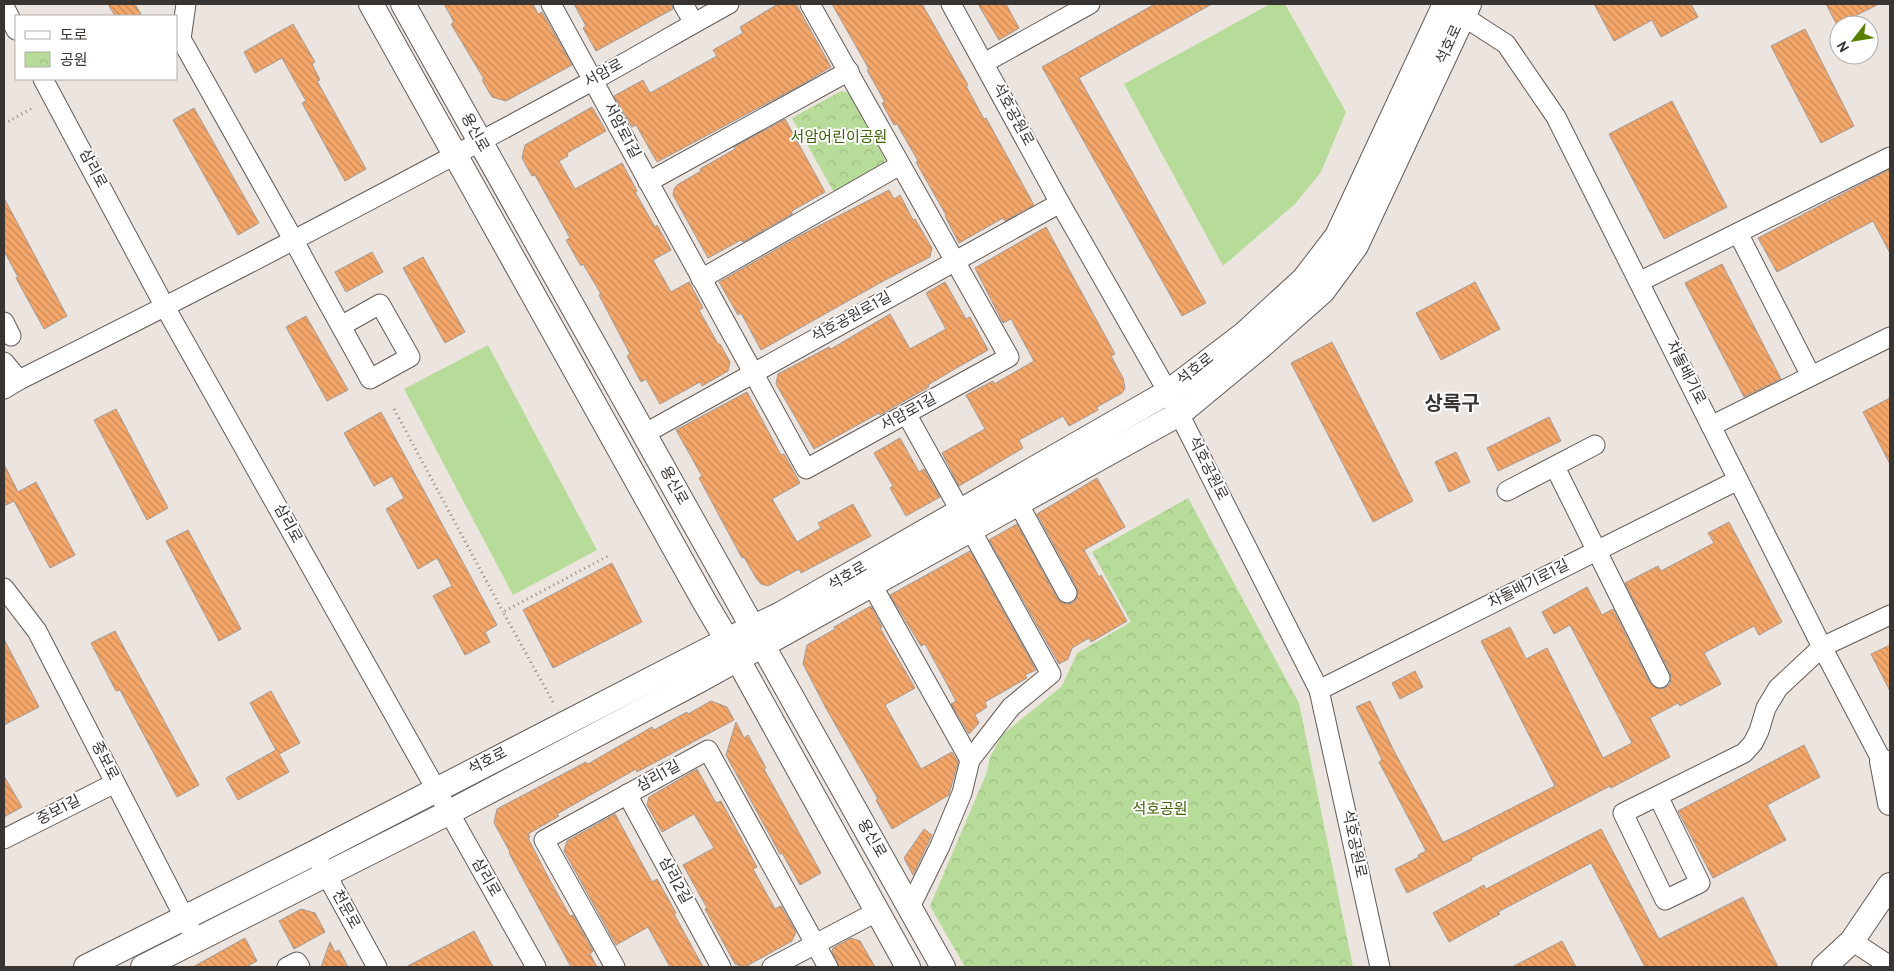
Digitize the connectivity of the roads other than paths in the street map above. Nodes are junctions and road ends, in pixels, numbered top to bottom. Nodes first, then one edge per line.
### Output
1 (371, 4) edge
2 (403, 4) edge
3 (551, 4) edge
4 (683, 4) edge
5 (729, 4) edge
6 (810, 4) edge
7 (951, 4) edge
8 (1090, 4) edge
9 (4, 6) edge
10 (184, 6) edge
11 (1456, 7) edge
12 (694, 23) junction
13 (15, 28) edge
14 (984, 63) junction
15 (849, 71) junction
16 (44, 80) edge
17 (593, 80) junction
18 (479, 141) junction
19 (454, 155) junction
20 (1890, 157) edge
21 (900, 165) junction
22 (648, 182) junction
23 (1060, 203) junction
24 (1738, 233) junction
25 (293, 239) junction
26 (955, 260) junction
27 (701, 279) junction
28 (1639, 282) junction
29 (165, 307) junction
30 (341, 326) dead end
31 (1890, 337) edge
32 (4, 362) edge
33 (752, 373) junction
34 (1811, 376) junction
35 (9, 382) edge
36 (1168, 392) junction
37 (1179, 414) junction
38 (908, 415) junction
39 (1711, 426) junction
40 (644, 434) junction
41 (1595, 445) dead end
42 (1555, 467) junction
43 (1738, 480) junction
44 (1507, 491) dead end
45 (1018, 503) junction
46 (966, 520) junction
47 (1597, 551) junction
48 (872, 585) junction
49 (4, 588) edge
50 (1067, 593) dead end
51 (1890, 615) edge
52 (758, 637) junction
53 (1822, 647) junction
54 (732, 649) junction
55 (1660, 678) dead end
56 (1319, 690) junction
57 (970, 760) junction
58 (1888, 766) edge
59 (115, 783) junction
60 (434, 790) junction
61 (627, 794) junction
62 (1658, 796) junction
63 (1890, 803) edge
64 (448, 813) junction
65 (4, 839) edge
66 (314, 853) junction
67 (326, 875) junction
68 (1890, 884) edge
69 (910, 907) junction
70 (878, 911) junction
71 (185, 917) junction
72 (196, 940) junction
73 (1852, 941) junction
74 (815, 944) junction
75 (1885, 965) edge
76 (86, 967) edge
77 (143, 967) edge
78 (287, 967) edge
79 (300, 967) edge
80 (377, 967) edge
81 (536, 967) edge
82 (615, 967) edge
83 (721, 967) edge
84 (772, 967) edge
85 (828, 967) edge
86 (908, 967) edge
87 (943, 967) edge
88 (1380, 967) edge
89 (1824, 967) edge

1 - 19 main road, 용신로
2 - 18 main road, 용신로
3 - 17 street, 서암로1길
4 - 12 street
5 - 12 street, 서암로
6 - 15 street, 서암로1길
7 - 14 street, 석호공원로
8 - 14 street
9 - 13 street
10 - 25 street
11 - 28 street, 차돌배기로
11 - 36 main road, 석호로
11 - 37 main road, 석호로
12 - 17 street, 서암로
14 - 23 street, 석호공원로
15 - 21 street, 서암로1길
15 - 22 street
16 - 29 street, 삼리로
17 - 18 street, 서암로
17 - 22 street, 서암로1길
18 - 19 street, 서암로
18 - 40 main road, 용신로
19 - 25 street, 서암로
19 - 54 main road, 용신로
20 - 24 street
21 - 26 street, 서암로1길
21 - 27 street
22 - 27 street, 서암로1길
23 - 26 street, 석호공원로1길
23 - 36 street, 석호공원로
24 - 28 street
24 - 34 street
25 - 29 street, 서암로
25 - 30 street
26 - 33 street, 석호공원로1길
26 - 38 street, 서암로1길
27 - 33 street, 서암로1길
28 - 39 street, 차돌배기로
29 - 35 street, 서암로
29 - 60 street, 삼리로
31 - 34 street
32 - 35 street
33 - 38 street, 서암로1길
33 - 40 street, 석호공원로1길
34 - 39 street
36 - 37 street, 석호공원로
36 - 46 main road, 석호로
37 - 45 main road, 석호로
37 - 56 street, 석호공원로
38 - 46 street
39 - 43 street, 차돌배기로
40 - 52 main road, 용신로
41 - 42 street
42 - 44 street
42 - 47 street
43 - 47 street, 차돌배기로1길
43 - 53 street, 차돌배기로
45 - 46 main road, 석호로
45 - 50 street
46 - 48 main road, 석호로
46 - 52 main road, 석호로
46 - 57 street
47 - 55 street
47 - 56 street, 차돌배기로1길
48 - 52 main road, 석호로
48 - 57 street, 석호로
49 - 59 street, 중보로
51 - 53 street
52 - 54 main road, 석호로
52 - 69 main road, 용신로
53 - 58 street, 차돌배기로
53 - 62 street
54 - 60 main road, 석호로
54 - 64 main road, 석호로
54 - 70 main road, 용신로
56 - 88 street, 석호공원로
57 - 69 street
58 - 63 main road
59 - 65 street, 중보1길
59 - 71 street, 중보로
60 - 64 street, 삼리로
60 - 66 main road, 석호로
61 - 74 street, 삼리1길
61 - 82 street, 삼리1길
61 - 83 street, 삼리2길
62 - 62 street
64 - 67 main road, 석호로
64 - 81 street, 삼리로
66 - 67 street, 천문로
66 - 71 main road, 석호로
67 - 72 main road, 석호로
67 - 80 street, 천문로
68 - 73 main road
69 - 87 main road, 용신로
70 - 74 street
70 - 86 main road, 용신로
71 - 72 street, 중보로
71 - 76 main road, 석호로
72 - 77 main road, 석호로
73 - 75 street
73 - 89 main road
74 - 84 street
74 - 85 street, 삼리1길
78 - 79 street

